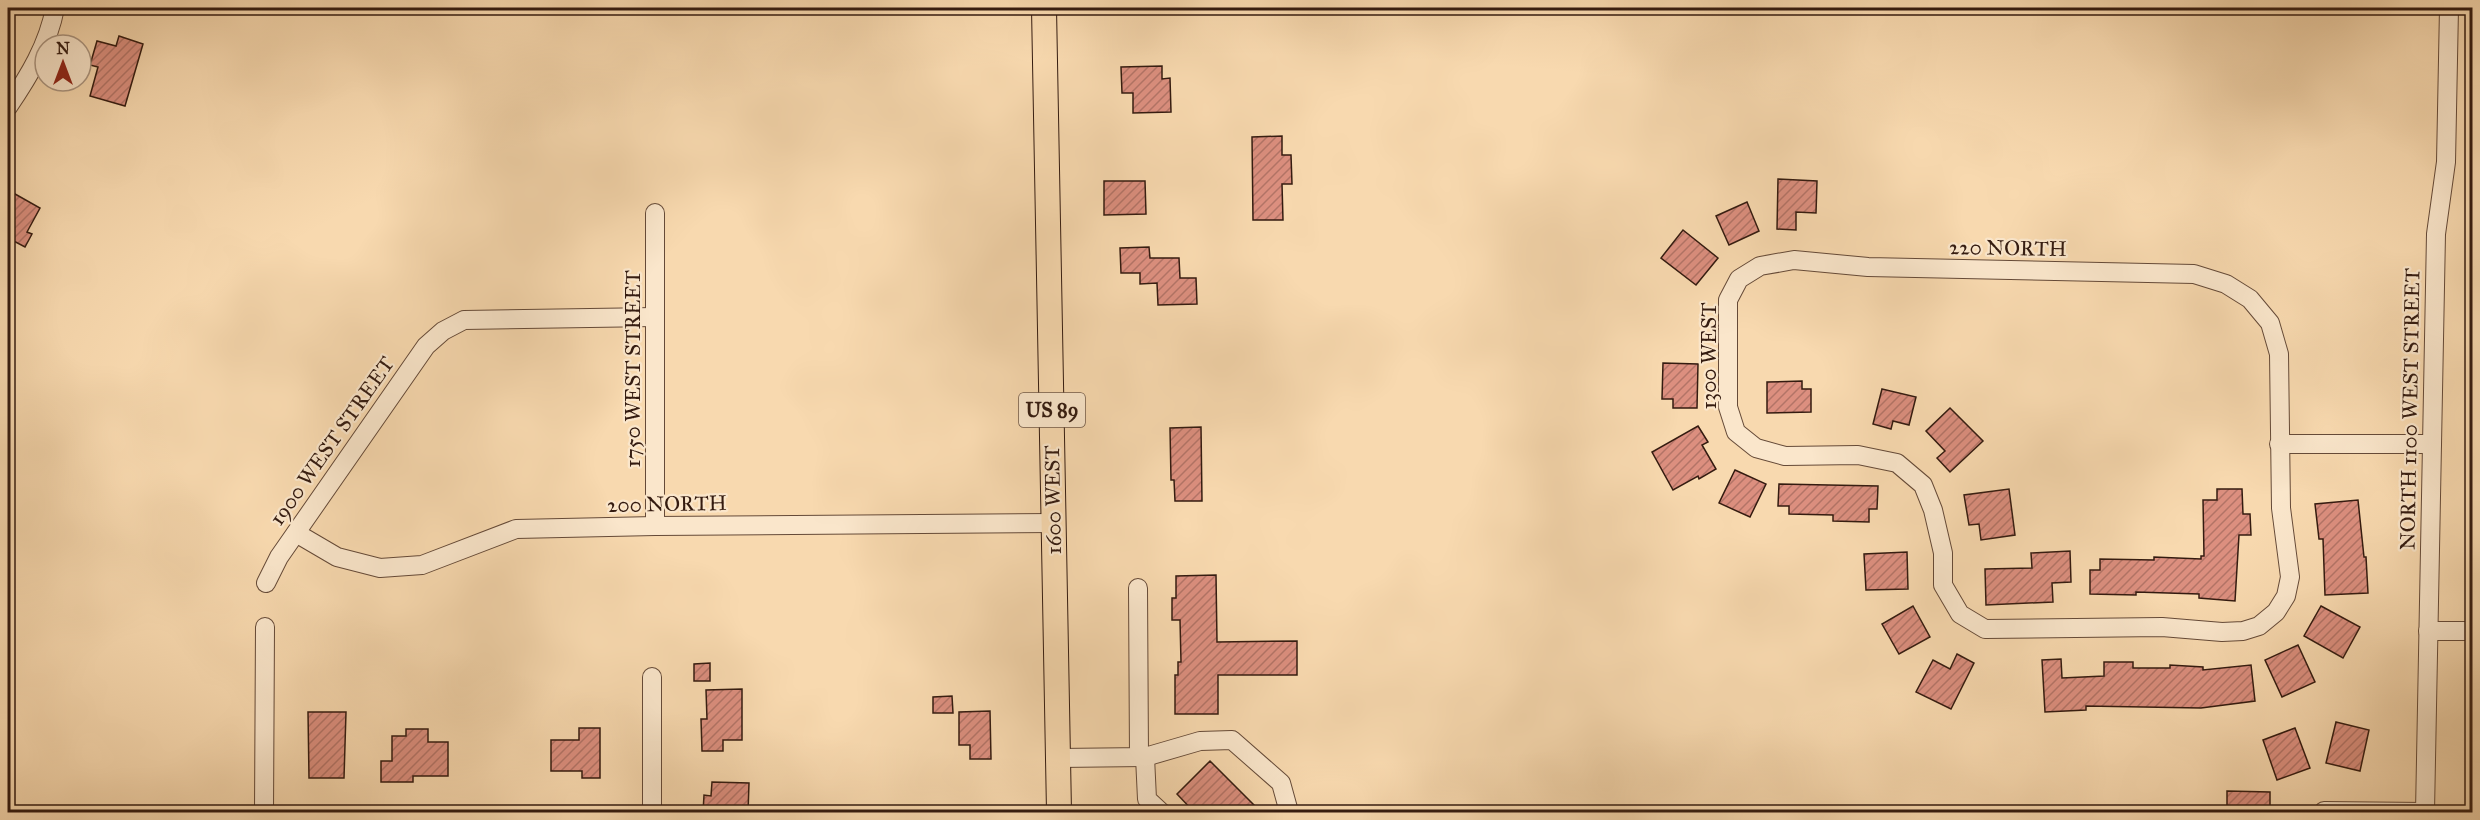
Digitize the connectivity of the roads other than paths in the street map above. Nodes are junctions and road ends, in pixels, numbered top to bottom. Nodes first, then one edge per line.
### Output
1 (55, 8) edge
2 (1044, 8) edge
3 (2449, 8) edge
4 (8, 107) edge
5 (655, 213) dead end
6 (1760, 266) joint
7 (655, 317) junction
8 (2279, 444) junction
9 (2432, 444) junction
10 (1054, 523) junction
11 (656, 526) junction
12 (296, 533) junction
13 (1943, 554) joint
14 (266, 583) dead end
15 (1138, 588) dead end
16 (265, 627) dead end
17 (2428, 631) junction
18 (2472, 631) edge
19 (652, 677) dead end
20 (1142, 757) junction
21 (1059, 758) junction
22 (2324, 811) dead end
23 (2425, 812) edge
24 (264, 813) edge
25 (652, 813) edge
26 (1059, 813) edge
27 (1161, 813) edge
28 (1289, 813) edge

1 - 4 street
2 - 10 main road, 1600 WEST / US 89
3 - 9 street, NORTH 1100 WEST STREET
5 - 7 street, 1750 WEST STREET
6 - 8 street, 220 NORTH
6 - 13 street, 1300 WEST
7 - 11 street, 1750 WEST STREET
7 - 12 street, 1900 WEST STREET
8 - 9 street
8 - 13 street, 220 NORTH
9 - 17 street, NORTH 1100 WEST STREET
10 - 11 street, 200 NORTH
10 - 21 main road, 1600 WEST / US 89
11 - 12 street, 200 NORTH
12 - 14 street, 1900 WEST STREET
15 - 20 street
16 - 24 street
17 - 18 street
17 - 23 street, NORTH 1100 WEST STREET
19 - 25 street
20 - 21 street
20 - 27 street
20 - 28 street
21 - 26 main road, 1600 WEST / US 89
22 - 23 street

